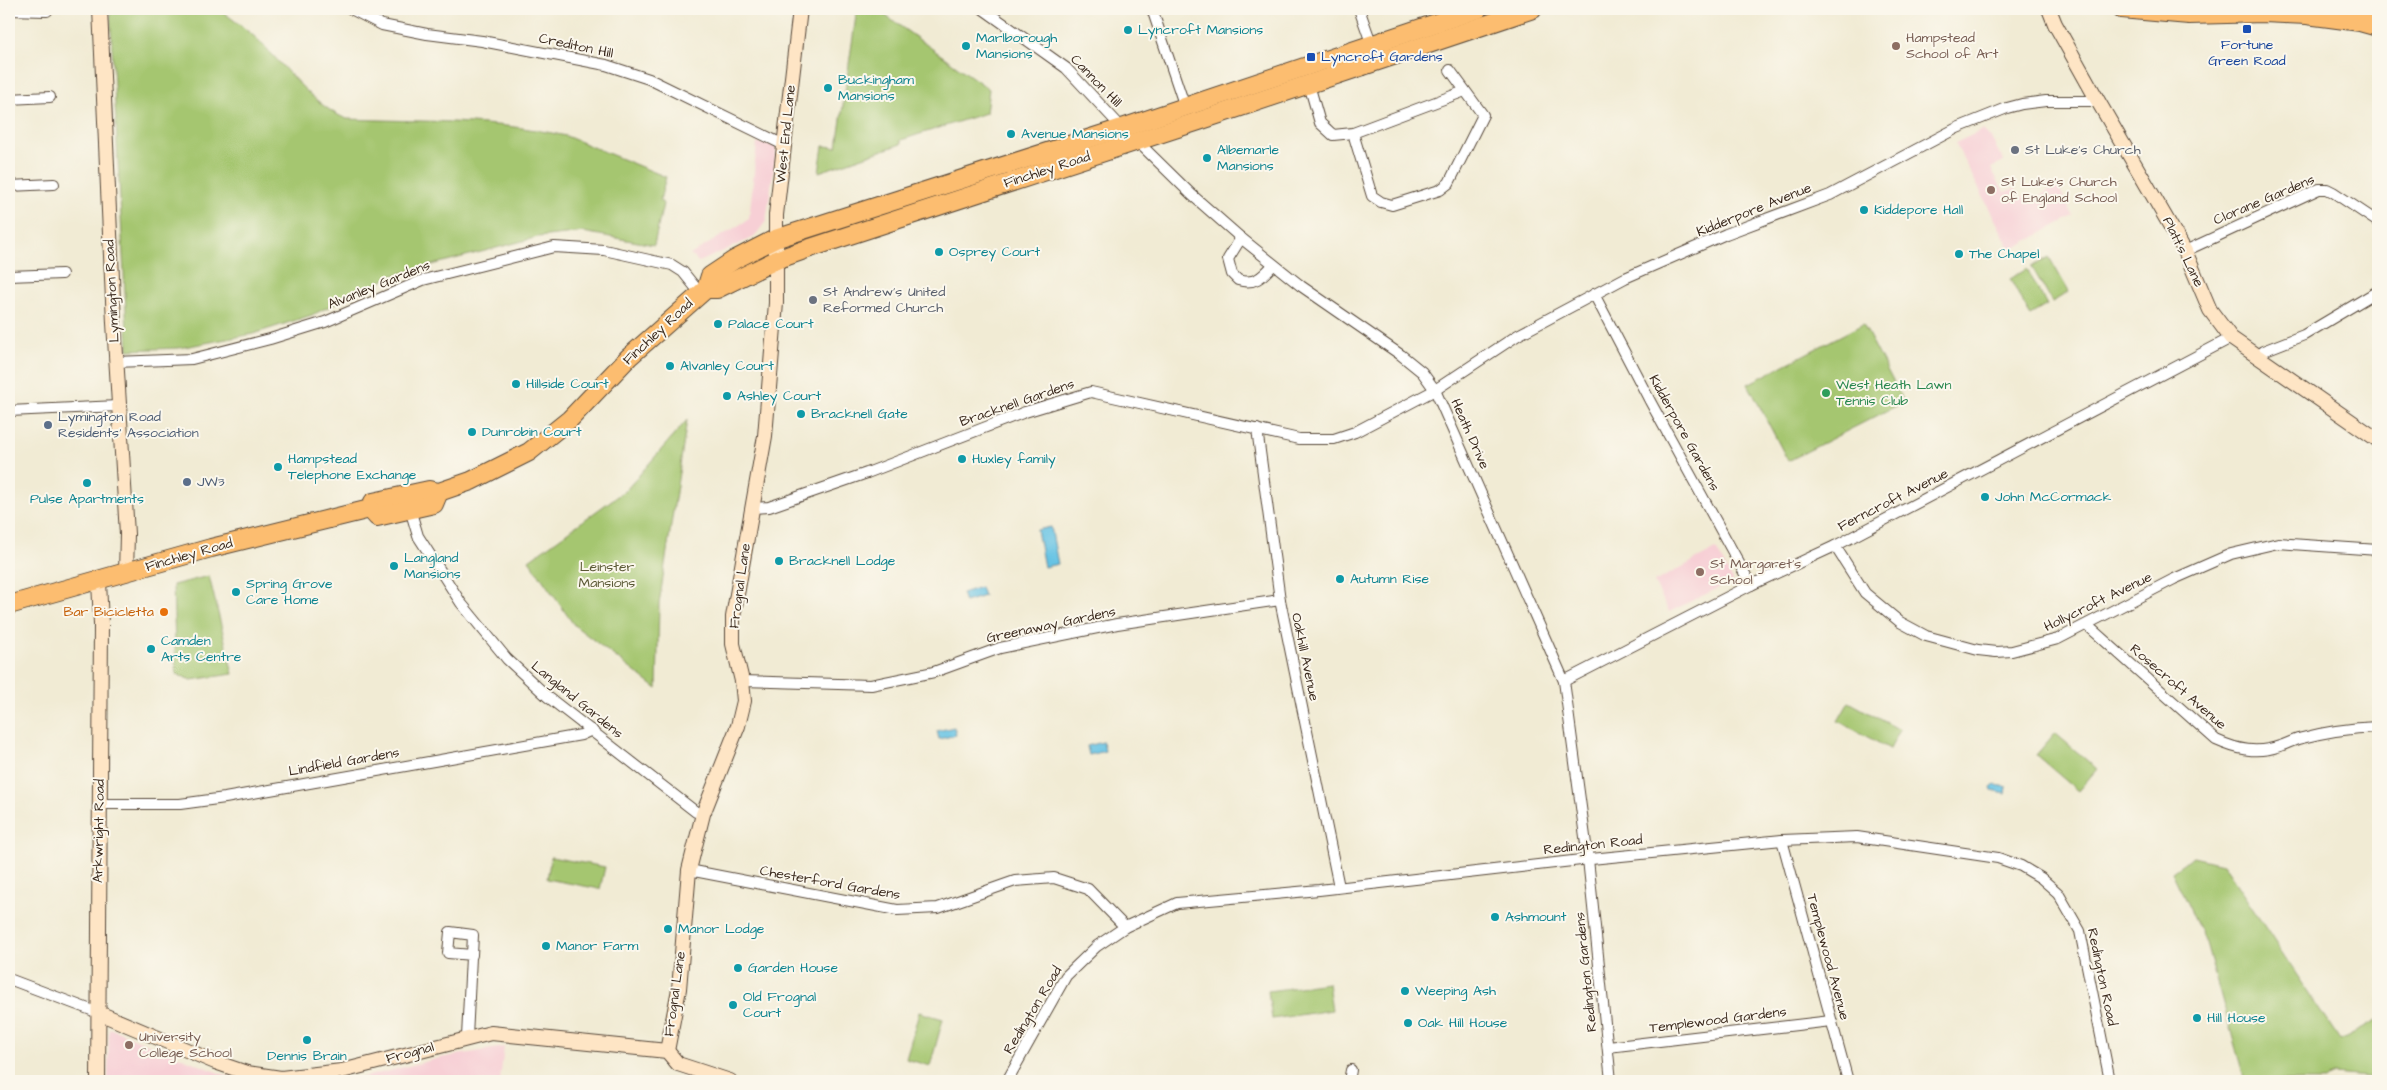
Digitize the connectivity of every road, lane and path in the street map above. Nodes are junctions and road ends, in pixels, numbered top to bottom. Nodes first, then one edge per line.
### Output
1 (100, 9) edge
2 (351, 9) edge
3 (800, 9) edge
4 (983, 9) edge
5 (1152, 9) edge
6 (1359, 9) edge
7 (1478, 9) edge
8 (1533, 9) edge
9 (2049, 9) edge
10 (2122, 9) edge
11 (2362, 9) edge
12 (9, 10) edge
13 (47, 11) dead end
14 (2378, 12) edge
15 (2378, 27) edge
16 (1375, 52) junction
17 (1450, 70) dead end
18 (1306, 75) junction
19 (1465, 91) junction
20 (50, 97) dead end
21 (9, 99) edge
22 (2098, 101) junction
23 (1184, 107) junction
24 (1122, 128) junction
25 (1353, 133) junction
26 (1138, 141) junction
27 (784, 145) junction
28 (54, 184) dead end
29 (9, 186) edge
30 (2378, 222) edge
31 (1241, 238) junction
32 (775, 239) junction
33 (2185, 251) junction
34 (776, 260) junction
35 (1273, 265) junction
36 (62, 274) dead end
37 (9, 276) edge
38 (703, 291) junction
39 (2378, 292) edge
40 (1594, 294) junction
41 (2231, 338) junction
42 (2256, 356) junction
43 (116, 362) junction
44 (1435, 390) junction
45 (118, 406) junction
46 (9, 411) edge
47 (1257, 429) junction
48 (2378, 440) edge
49 (439, 492) junction
50 (752, 508) junction
51 (370, 510) junction
52 (410, 510) junction
53 (1835, 546) junction
54 (2378, 550) edge
55 (126, 573) junction
56 (99, 581) junction
57 (1751, 585) junction
58 (1280, 600) junction
59 (9, 605) edge
60 (2087, 625) junction
61 (742, 681) junction
62 (1564, 681) junction
63 (2378, 728) edge
64 (592, 730) junction
65 (100, 804) junction
66 (703, 814) junction
67 (1782, 840) junction
68 (1588, 859) junction
69 (689, 870) junction
70 (1339, 887) junction
71 (1125, 927) junction
72 (472, 955) dead end
73 (9, 979) edge
74 (99, 1013) junction
75 (1831, 1021) junction
76 (467, 1037) junction
77 (1608, 1047) junction
78 (667, 1051) junction
79 (1351, 1070) dead end
80 (98, 1081) edge
81 (730, 1081) edge
82 (1007, 1081) edge
83 (1349, 1081) edge
84 (1612, 1081) edge
85 (1848, 1081) edge
86 (2110, 1081) edge

1 - 43 street, Lymington Road
2 - 27 street, Crediton Hill
3 - 27 street, West End Lane
4 - 24 street, Cannon Hill
5 - 23 street
6 - 16 street
7 - 16 highway, Finchley Road
8 - 16 highway, Finchley Road
9 - 22 street, Platt's Lane
10 - 15 highway
11 - 14 main road
12 - 13 street
16 - 18 highway, Finchley Road
17 - 19 street
18 - 23 highway, Finchley Road
18 - 25 street
18 - 26 highway, Finchley Road
19 - 25 street
19 - 25 street
20 - 21 street
22 - 33 street, Platt's Lane
22 - 40 street, Kidderpore Avenue
23 - 24 highway, Finchley Road
24 - 26 street, Cannon Hill
24 - 32 highway, Finchley Road
26 - 31 street, Heath Drive
26 - 34 highway, Finchley Road
27 - 32 street, West End Lane
28 - 29 street
30 - 33 street, Clorane Gardens
31 - 35 street, Heath Drive
31 - 35 street
32 - 34 street, West End Lane
32 - 38 highway, Finchley Road
33 - 41 street, Platt's Lane
34 - 38 highway, Finchley Road
34 - 50 street, Frognal Lane
35 - 44 street, Heath Drive
36 - 37 street
38 - 43 street, Alvanley Gardens
38 - 49 highway, Finchley Road
39 - 42 street
40 - 44 street, Kidderpore Avenue
40 - 57 street, Kidderpore Gardens
41 - 42 street, Platt's Lane
41 - 53 street, Ferncroft Avenue
42 - 48 street, Platt's Lane
43 - 45 street, Lymington Road
44 - 47 street, Bracknell Gardens
44 - 62 street, Heath Drive
45 - 46 street
45 - 55 street, Lymington Road
47 - 50 street, Bracknell Gardens
47 - 58 street, Oakhill Avenue
49 - 51 highway, Finchley Road
49 - 52 highway, Finchley Road
50 - 61 street, Frognal Lane
51 - 52 highway, Finchley Road
51 - 55 highway, Finchley Road
52 - 64 street, Langland Gardens
53 - 57 street, Ferncroft Avenue
53 - 60 street, Hollycroft Avenue
54 - 60 street, Hollycroft Avenue
55 - 56 highway, Finchley Road
56 - 59 highway, Finchley Road
56 - 65 street, Arkwright Road
57 - 62 street, Ferncroft Avenue
58 - 61 street, Greenaway Gardens
58 - 70 street, Oakhill Avenue
60 - 63 street, Rosecroft Avenue
61 - 66 street, Frognal Lane
62 - 68 street, Heath Drive
64 - 65 street, Lindfield Gardens
64 - 66 street, Langland Gardens
65 - 74 street, Arkwright Road
66 - 69 street, Frognal Lane
67 - 68 street, Redington Road
67 - 75 street, Templewood Avenue
67 - 86 street, Redington Road
68 - 70 street, Redington Road
68 - 77 street, Redington Gardens
69 - 71 street, Chesterford Gardens
69 - 78 street, Frognal Lane
70 - 71 street, Redington Road
71 - 82 street, Redington Road
72 - 76 street
73 - 74 street, Frognal
74 - 76 street, Frognal
74 - 80 street, Arkwright Road
75 - 77 street, Templewood Gardens
75 - 85 street, Templewood Avenue
76 - 78 street, Frognal
77 - 84 street, Redington Gardens
78 - 81 street
79 - 83 street

